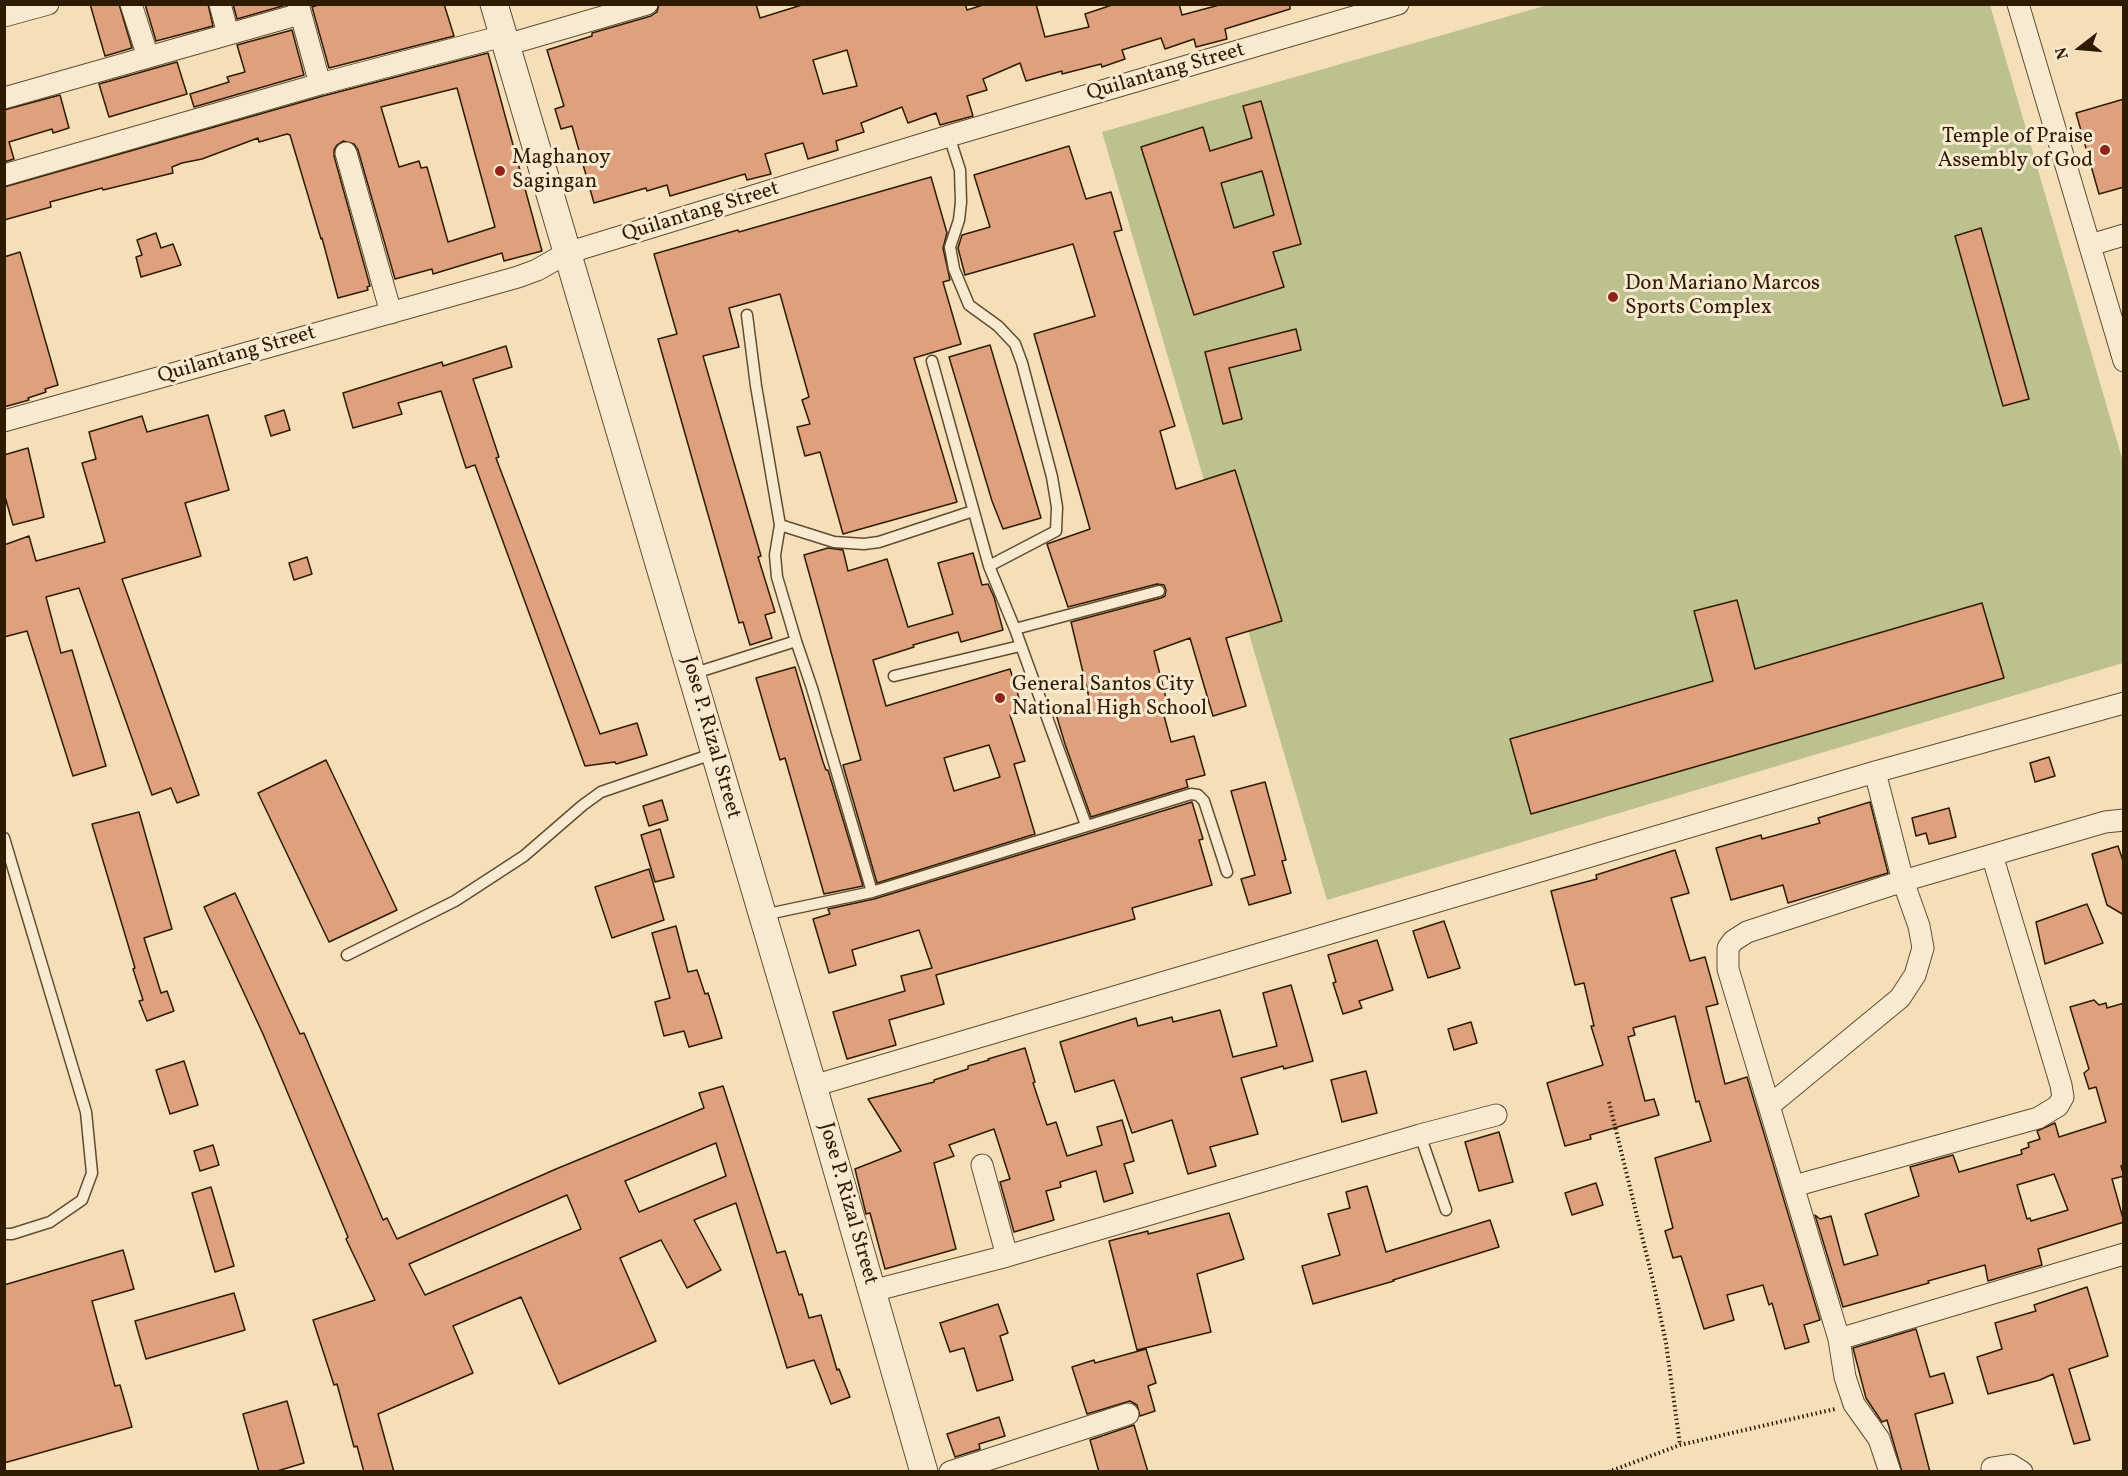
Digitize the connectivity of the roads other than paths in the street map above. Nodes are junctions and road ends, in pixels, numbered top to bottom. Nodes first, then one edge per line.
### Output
1 (48, 4) edge
2 (131, 4) edge
3 (219, 4) edge
4 (494, 4) edge
5 (647, 4) edge
6 (1398, 4) edge
7 (2018, 4) edge
8 (299, 9) edge
9 (591, 12) edge
10 (4, 16) edge
11 (228, 34) junction
12 (504, 41) junction
13 (148, 57) junction
14 (320, 84) junction
15 (4, 98) edge
16 (950, 136) junction
17 (346, 153) dead end
18 (4, 175) edge
19 (2124, 235) edge
20 (2090, 245) junction
21 (567, 253) junction
22 (391, 313) junction
23 (747, 315) dead end
24 (932, 361) dead end
25 (2124, 362) edge
26 (4, 421) edge
27 (973, 511) junction
28 (780, 525) junction
29 (989, 566) junction
30 (1159, 591) dead end
31 (1015, 629) junction
32 (796, 641) junction
33 (1020, 646) junction
34 (691, 674) junction
35 (894, 676) dead end
36 (2124, 703) edge
37 (715, 753) junction
38 (1875, 772) junction
39 (2124, 820) edge
40 (1086, 825) junction
41 (4, 838) edge
42 (1992, 855) junction
43 (1227, 872) dead end
44 (1903, 881) junction
45 (872, 891) junction
46 (763, 915) junction
47 (347, 955) dead end
48 (813, 1086) junction
49 (1769, 1106) junction
50 (1496, 1115) dead end
51 (1420, 1135) junction
52 (982, 1165) dead end
53 (1794, 1186) junction
54 (1446, 1210) dead end
55 (4, 1234) edge
56 (2124, 1254) edge
57 (1007, 1256) junction
58 (872, 1291) junction
59 (1839, 1339) junction
60 (1128, 1414) dead end
61 (1992, 1468) dead end
62 (924, 1472) edge
63 (950, 1472) edge
64 (1890, 1472) edge
65 (2022, 1472) edge

1 - 10 street
2 - 13 street
3 - 11 street
4 - 12 street, Jose P. Rizal Street
5 - 9 street
6 - 16 street, Quilantang Street
7 - 20 street
8 - 11 street
8 - 14 street
9 - 12 street
11 - 13 street
12 - 14 street
12 - 21 street, Jose P. Rizal Street
13 - 15 street
14 - 18 street
16 - 21 street, Quilantang Street
16 - 29 lane
17 - 22 street
19 - 20 street
20 - 25 street
21 - 22 street, Quilantang Street
21 - 34 street, Jose P. Rizal Street
22 - 26 street, Quilantang Street
23 - 28 lane
24 - 27 lane
27 - 28 lane
27 - 29 lane
28 - 32 lane
29 - 31 lane
30 - 31 lane
31 - 33 lane
32 - 34 lane
32 - 45 lane
33 - 35 lane
33 - 40 lane
34 - 37 street, Jose P. Rizal Street
36 - 38 street
37 - 46 street, Jose P. Rizal Street
37 - 47 lane
38 - 44 street
38 - 48 street
39 - 42 street
40 - 43 lane
40 - 45 lane
41 - 55 lane
42 - 44 street
42 - 53 street
44 - 49 street
44 - 49 street
45 - 46 lane
46 - 48 street, Jose P. Rizal Street
48 - 58 street, Jose P. Rizal Street
49 - 53 street
50 - 51 street
51 - 54 lane
51 - 57 street
52 - 57 street
53 - 59 street
56 - 59 street
57 - 58 street
58 - 62 street, Jose P. Rizal Street
59 - 64 street
60 - 63 street
61 - 65 street

